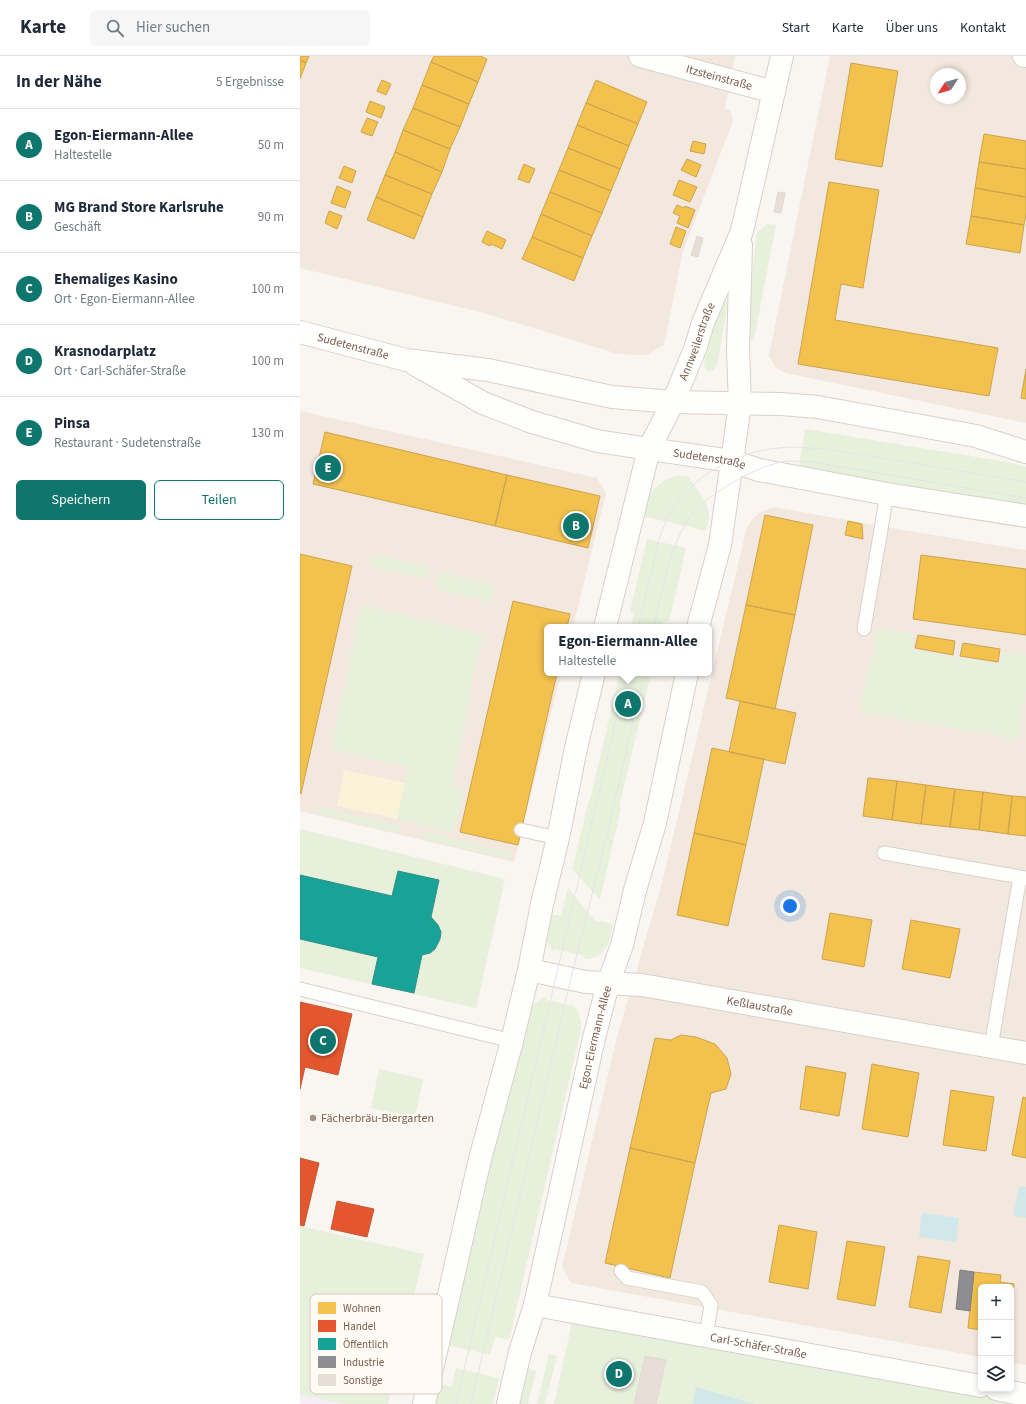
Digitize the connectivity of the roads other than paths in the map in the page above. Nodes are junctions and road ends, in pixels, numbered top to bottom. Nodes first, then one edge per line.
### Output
1 (640, 56) edge
2 (782, 56) edge
3 (774, 92) junction
4 (742, 231) junction
5 (300, 332) edge
6 (406, 360) junction
7 (673, 402) junction
8 (740, 404) junction
9 (649, 450) junction
10 (1026, 452) edge
11 (732, 461) junction
12 (887, 494) junction
13 (1026, 516) edge
14 (606, 624) edge
15 (699, 624) edge
16 (864, 629) dead end
17 (593, 676) edge
18 (686, 676) edge
19 (521, 830) dead end
20 (558, 838) junction
21 (884, 853) dead end
22 (1023, 877) edge
23 (528, 970) junction
24 (608, 984) junction
25 (300, 990) edge
26 (512, 1041) junction
27 (991, 1047) junction
28 (1026, 1053) edge
29 (621, 1271) dead end
30 (535, 1305) junction
31 (442, 1325) edge
32 (706, 1336) junction
33 (978, 1385) edge
34 (1014, 1392) edge
35 (426, 1394) edge
36 (1026, 1394) edge
37 (424, 1404) edge
38 (508, 1404) edge

1 - 3 street, Itzsteinstraße
2 - 3 street, Annweilerstraße
3 - 4 street, Annweilerstraße
4 - 7 street, Annweilerstraße
4 - 8 street, Annweilerstraße
5 - 6 street, Sudetenstraße
6 - 7 street, Sudetenstraße
6 - 9 street, Sudetenstraße
7 - 8 street, Sudetenstraße
7 - 9 street, Annweilerstraße
8 - 10 street, Sudetenstraße
8 - 11 street, Annweilerstraße
9 - 11 street, Sudetenstraße
9 - 14 street
11 - 12 street, Sudetenstraße
11 - 15 street
12 - 13 street, Sudetenstraße
12 - 16 lane
17 - 20 street
18 - 24 street, Egon-Eiermann-Allee
19 - 20 lane
20 - 23 street
21 - 22 lane
22 - 27 lane
23 - 24 street, Keßlaustraße
23 - 26 street
24 - 27 street, Keßlaustraße
24 - 30 street, Egon-Eiermann-Allee
25 - 26 lane
26 - 31 street
27 - 28 street, Keßlaustraße
29 - 32 lane
30 - 32 street, Carl-Schäfer-Straße
30 - 38 street, Egon-Eiermann-Allee
32 - 33 street, Carl-Schäfer-Straße
34 - 36 street
35 - 37 street

